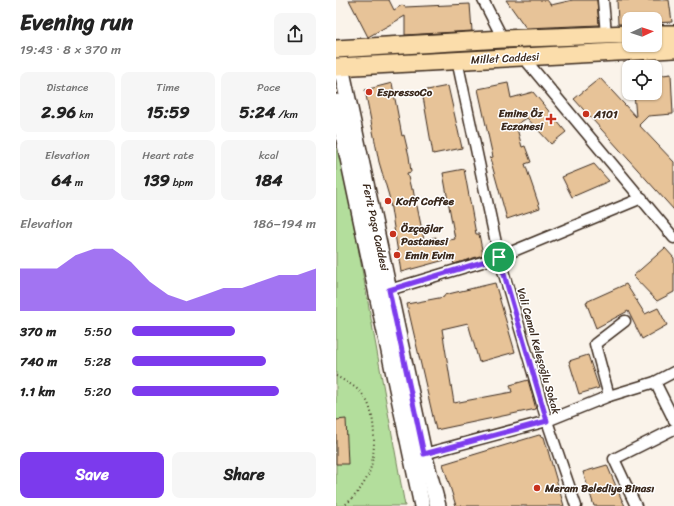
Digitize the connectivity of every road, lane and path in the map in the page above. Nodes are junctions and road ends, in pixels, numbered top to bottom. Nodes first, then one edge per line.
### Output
1 (483, 0) edge
2 (603, 0) edge
3 (606, 34) junction
4 (622, 34) edge
5 (662, 34) edge
6 (674, 34) edge
7 (503, 39) junction
8 (336, 49) edge
9 (674, 49) edge
10 (523, 57) junction
11 (458, 60) junction
12 (336, 67) edge
13 (336, 102) edge
14 (642, 198) junction
15 (674, 238) edge
16 (499, 257) junction
17 (389, 290) junction
18 (625, 321) dead end
19 (674, 372) edge
20 (336, 376) edge
21 (655, 382) junction
22 (609, 396) junction
23 (674, 420) edge
24 (547, 421) junction
25 (674, 429) edge
26 (424, 454) junction
27 (343, 506) edge
28 (422, 506) edge
29 (438, 506) edge
30 (576, 506) edge
31 (636, 506) edge

1 - 7 street
2 - 3 street
3 - 4 main road, Millet Caddesi
3 - 7 main road, Millet Caddesi
5 - 6 main road
7 - 8 main road, Millet Caddesi
9 - 10 main road, Millet Caddesi
10 - 11 main road, Millet Caddesi
10 - 14 street
11 - 12 main road, Millet Caddesi
11 - 16 street, Vali Cemal Keleşoğlu Sokak
12 - 17 main road, Ferit Paşa Caddesi
13 - 28 main road, Ferit Paşa Caddesi
14 - 15 street
14 - 16 street
16 - 17 street
16 - 24 street, Vali Cemal Keleşoğlu Sokak
17 - 26 main road, Ferit Paşa Caddesi
18 - 22 street
19 - 21 street
20 - 27 path
21 - 22 street
21 - 23 street
22 - 24 street
24 - 26 street
24 - 30 street, Vali Cemal Keleşoğlu Sokak
25 - 31 street
26 - 29 main road, Ferit Paşa Caddesi

